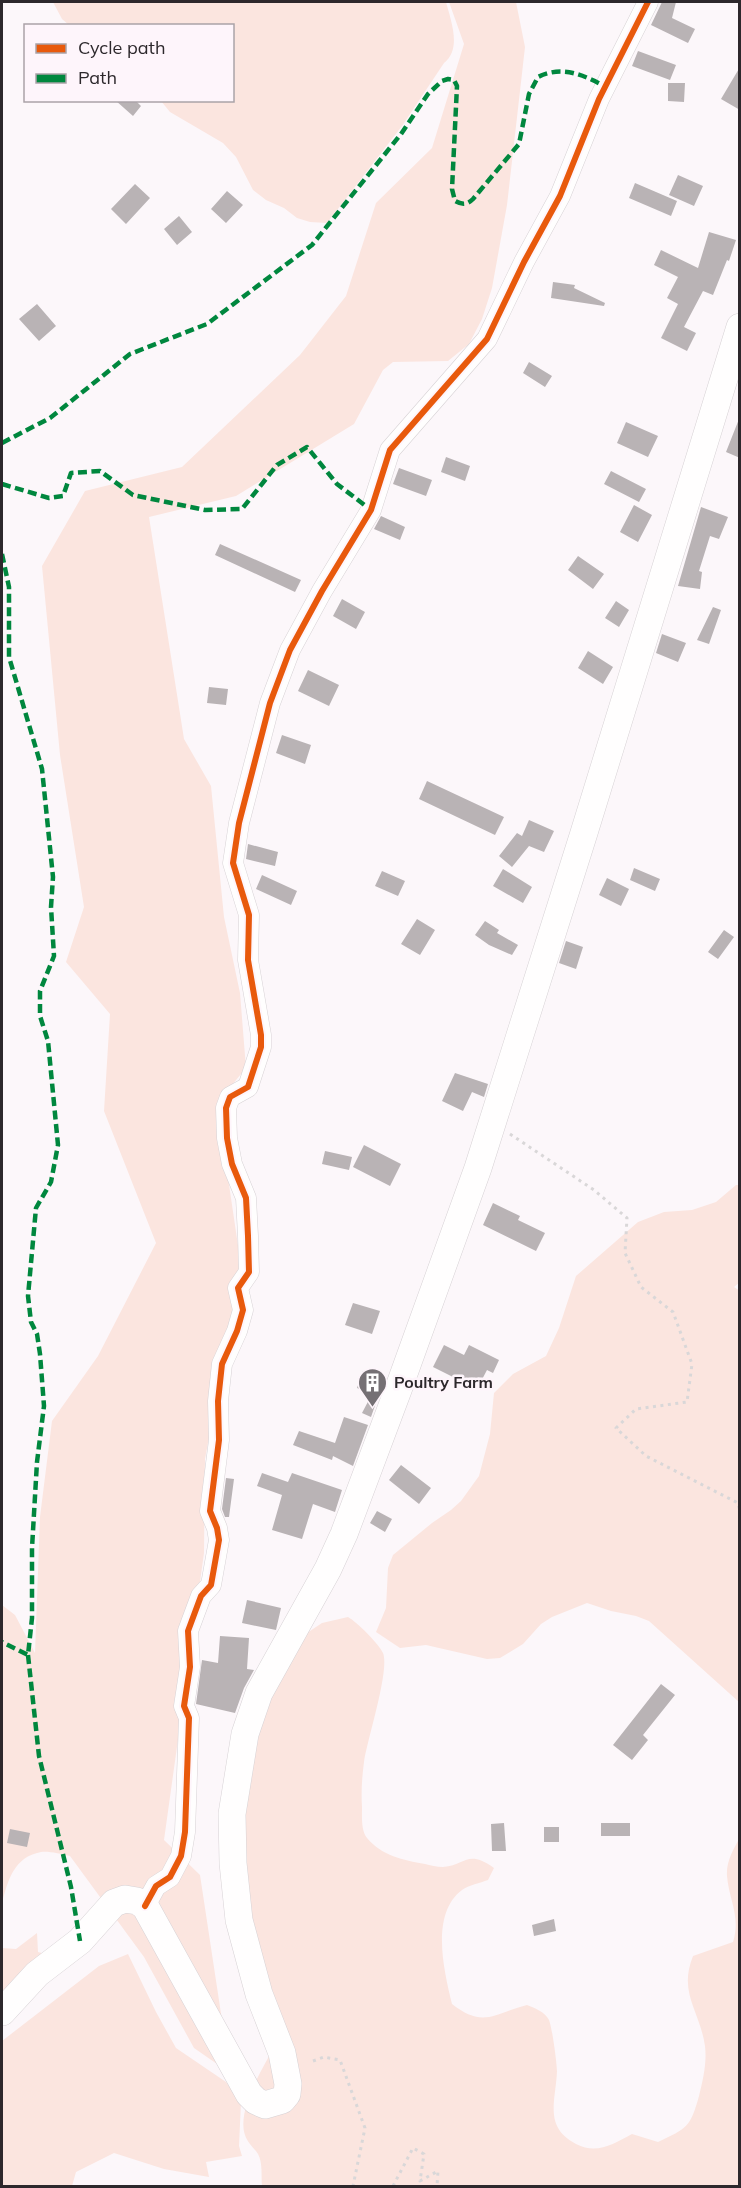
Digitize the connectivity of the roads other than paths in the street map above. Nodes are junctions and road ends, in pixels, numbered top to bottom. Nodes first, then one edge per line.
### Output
1 (648, 2) edge
2 (740, 327) edge
3 (145, 1906) junction
4 (2, 2012) edge

1 - 3 street
2 - 3 main road
3 - 4 main road

